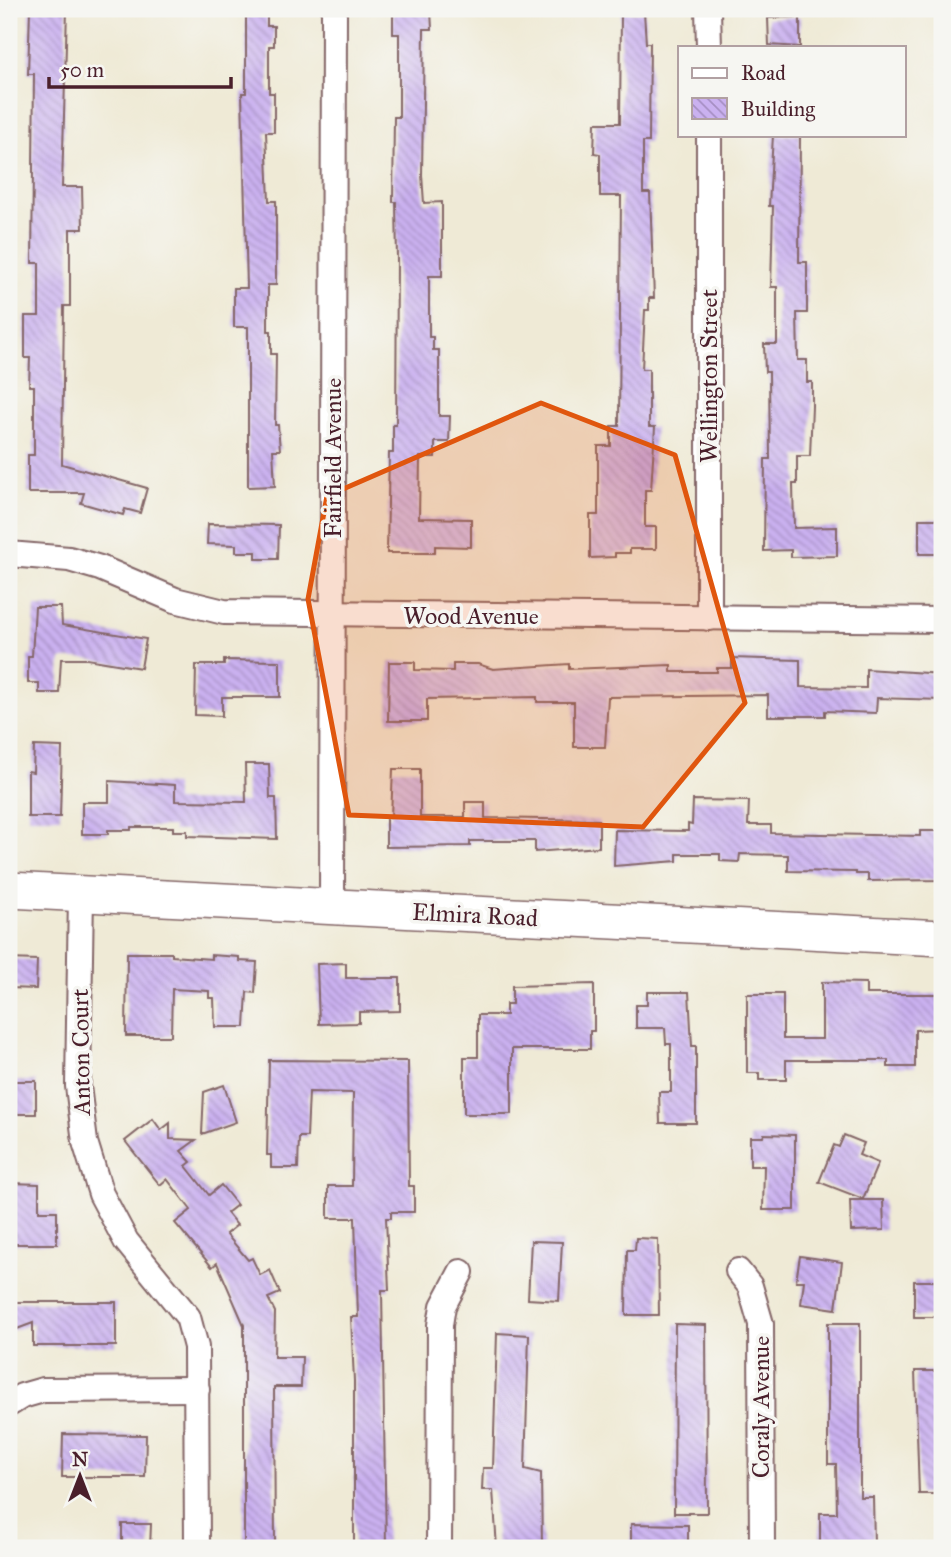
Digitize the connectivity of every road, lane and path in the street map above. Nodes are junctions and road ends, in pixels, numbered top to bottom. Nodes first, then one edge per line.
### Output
1 (334, 9) edge
2 (708, 9) edge
3 (709, 46) edge
4 (709, 136) edge
5 (9, 554) edge
6 (332, 615) junction
7 (709, 618) junction
8 (942, 620) edge
9 (9, 890) edge
10 (81, 894) junction
11 (332, 907) junction
12 (942, 938) edge
13 (738, 1271) dead end
14 (461, 1272) dead end
15 (197, 1389) junction
16 (9, 1404) edge
17 (197, 1548) edge
18 (439, 1548) edge
19 (762, 1548) edge

1 - 6 street, Fairfield Avenue
2 - 3 street
4 - 7 street, Wellington Street
5 - 6 street, Wood Avenue
6 - 7 street, Wood Avenue
6 - 11 street, Fairfield Avenue
7 - 8 street, Wood Avenue
9 - 10 street, Elmira Road
10 - 11 street, Elmira Road
10 - 15 street, Anton Court
11 - 12 street, Elmira Road
13 - 19 street, Coraly Avenue
14 - 18 street
15 - 16 street
15 - 17 street, Anton Court

